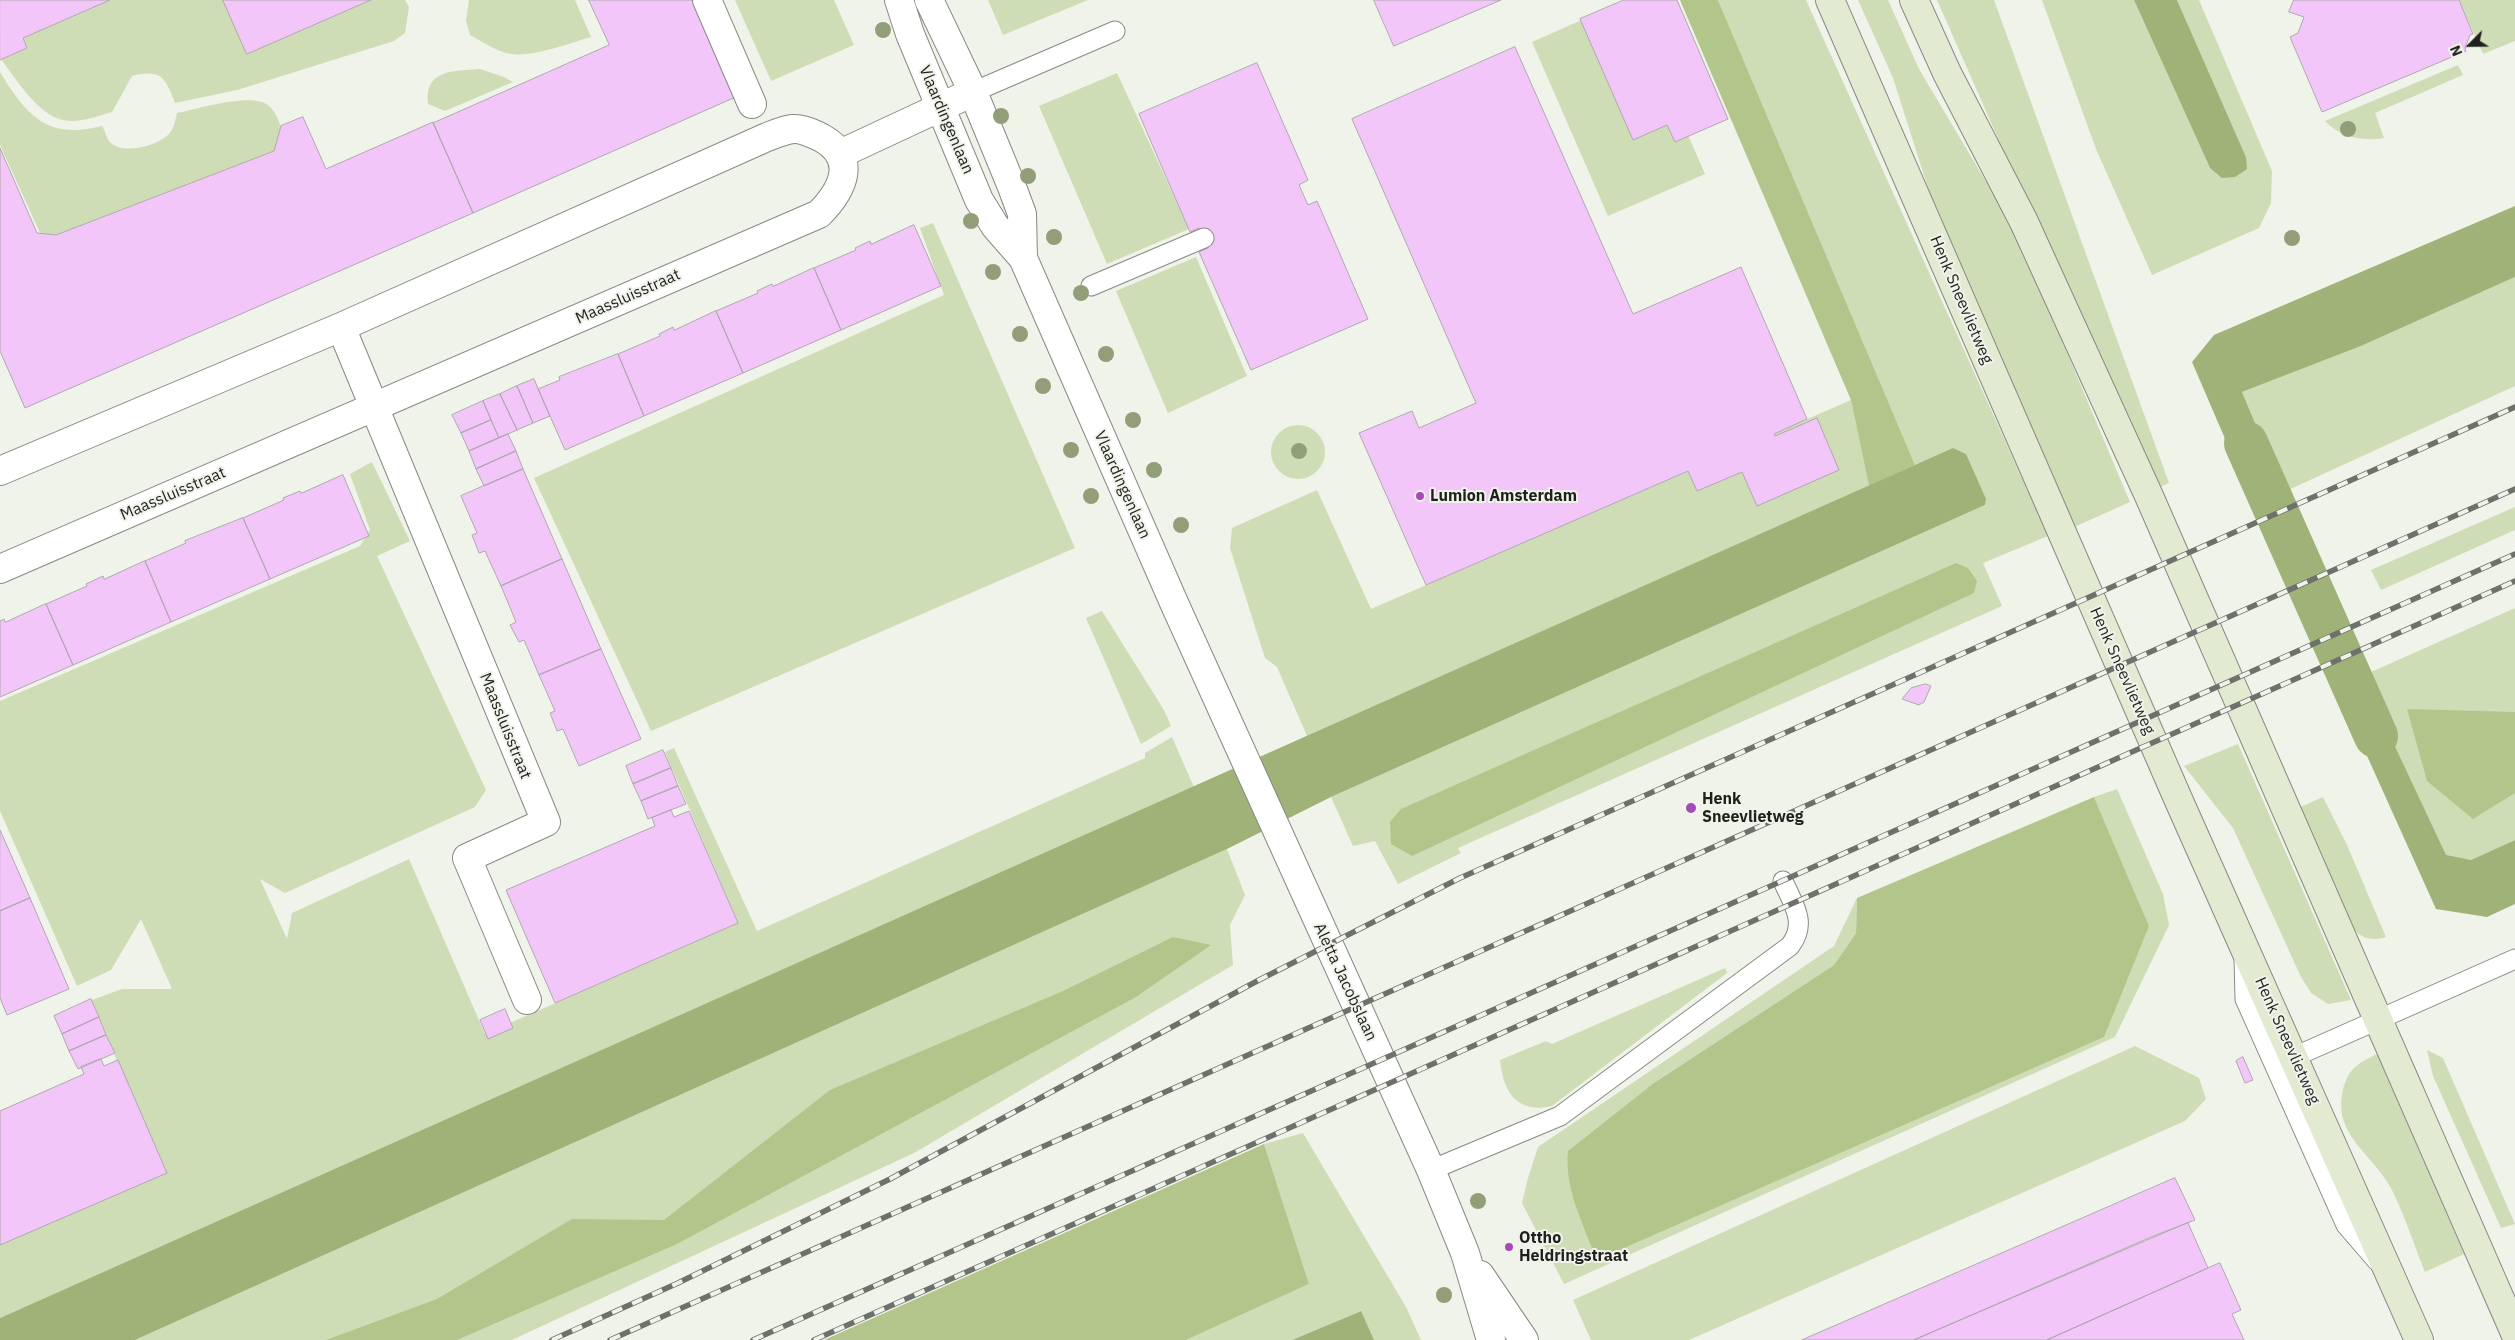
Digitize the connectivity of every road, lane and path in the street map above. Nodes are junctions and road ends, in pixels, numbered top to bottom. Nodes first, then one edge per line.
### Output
1 (707, 0) edge
2 (899, 0) edge
3 (929, 0) edge
4 (1830, 0) edge
5 (1914, 0) edge
6 (1115, 31) dead end
7 (973, 92) junction
8 (752, 104) dead end
9 (940, 106) junction
10 (840, 154) junction
11 (1204, 238) dead end
12 (1024, 258) junction
13 (1092, 286) dead end
14 (341, 327) junction
15 (374, 408) junction
16 (0, 471) edge
17 (0, 569) edge
18 (1224, 711) joint
19 (1783, 881) dead end
20 (2244, 946) junction
21 (2515, 959) edge
22 (527, 1000) dead end
23 (2380, 1020) junction
24 (2294, 1057) junction
25 (1432, 1170) junction
26 (1465, 1253) junction
27 (2392, 1278) junction
28 (2515, 1333) edge
29 (1491, 1340) edge
30 (1524, 1340) edge
31 (2419, 1340) edge

1 - 8 street
2 - 9 street, Vlaardingenlaan
3 - 7 street, Vlaardingenlaan
4 - 20 main road, Henk Sneevlietweg
5 - 23 main road
6 - 7 lane
7 - 9 street
7 - 12 street, Vlaardingenlaan
9 - 10 street
9 - 12 street, Vlaardingenlaan
10 - 14 street
10 - 15 street, Maassluisstraat
11 - 13 lane
12 - 18 street, Vlaardingenlaan
14 - 15 street, Maassluisstraat
14 - 16 street
15 - 17 street, Maassluisstraat
15 - 22 street, Maassluisstraat
18 - 25 street, Aletta Jacobslaan
19 - 25 lane
20 - 24 main road, Henk Sneevlietweg
20 - 27 lane
21 - 23 lane
23 - 24 lane
23 - 28 main road
24 - 27 main road, Henk Sneevlietweg
25 - 26 street, Aletta Jacobslaan
26 - 29 street, Aletta Jacobslaan
26 - 30 street, Aletta Jacobslaan
27 - 31 main road, Henk Sneevlietweg

